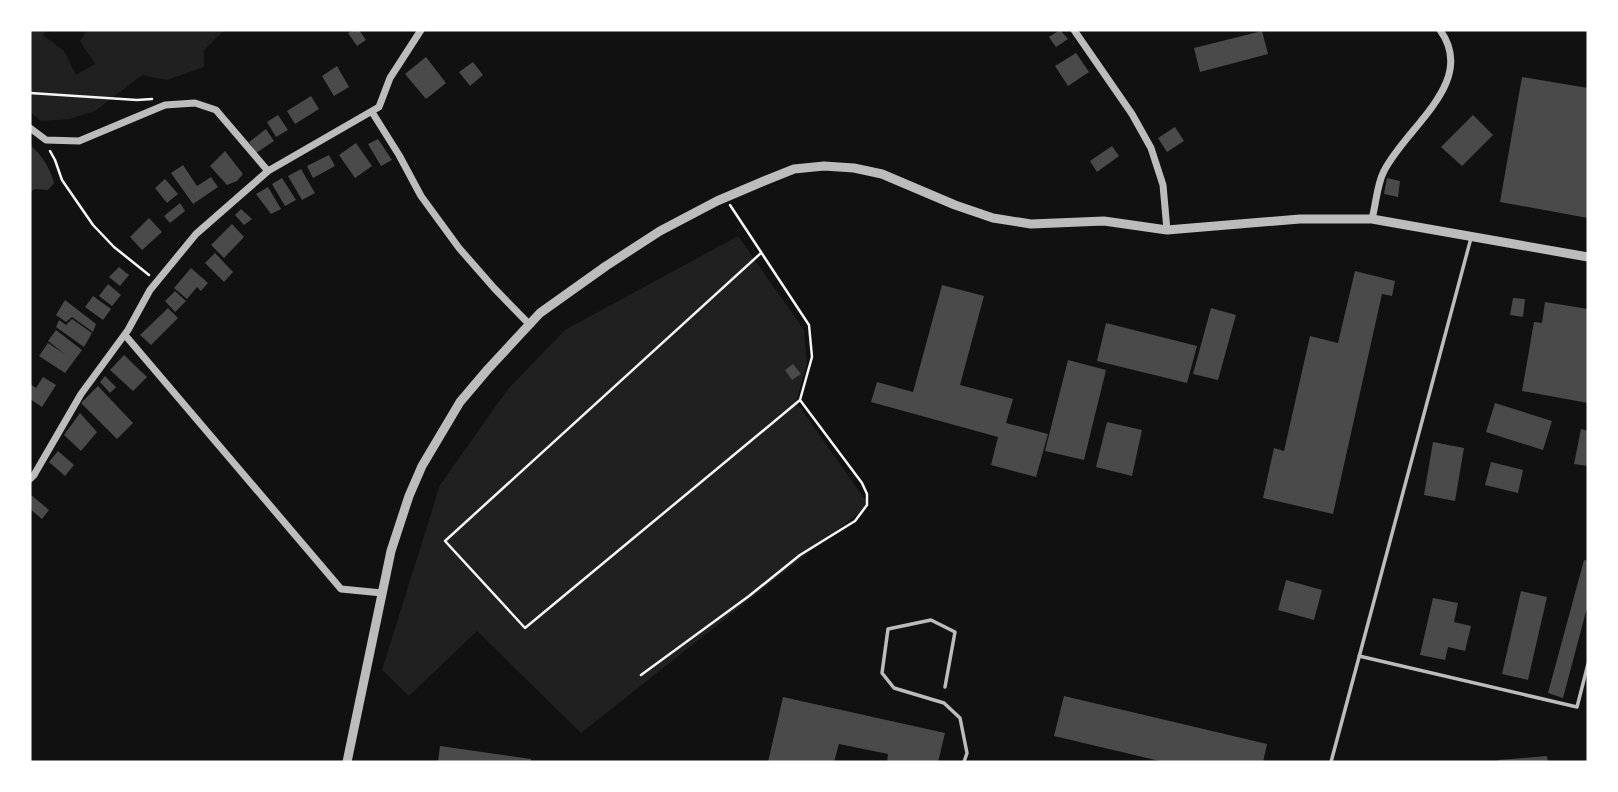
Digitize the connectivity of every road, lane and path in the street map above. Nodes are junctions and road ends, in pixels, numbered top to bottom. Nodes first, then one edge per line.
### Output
1 (421, 30) edge
2 (1074, 30) edge
3 (1440, 30) edge
4 (30, 93) edge
5 (162, 99) dead end
6 (372, 112) junction
7 (30, 128) edge
8 (44, 138) junction
9 (268, 171) junction
10 (725, 197) junction
11 (1373, 219) junction
12 (1167, 230) junction
13 (1472, 236) junction
14 (761, 253) junction
15 (1588, 257) edge
16 (156, 282) junction
17 (529, 324) junction
18 (125, 335) junction
19 (800, 400) junction
20 (30, 479) edge
21 (382, 593) junction
22 (1359, 656) junction
23 (1588, 664) edge
24 (641, 675) dead end
25 (945, 687) dead end
26 (347, 762) edge
27 (964, 762) edge
28 (1331, 762) edge

1 - 6 street
2 - 12 street
3 - 11 street
4 - 5 path
6 - 9 street
6 - 17 street
7 - 8 street
8 - 9 street
8 - 16 path
9 - 16 street
10 - 12 street
10 - 14 path
10 - 17 street
11 - 12 street
11 - 13 street
13 - 15 street
13 - 22 lane
14 - 19 path
14 - 19 path
16 - 18 street
17 - 21 street
18 - 20 street
18 - 21 street
19 - 24 path
21 - 26 street
22 - 23 lane
22 - 28 lane
25 - 27 lane

